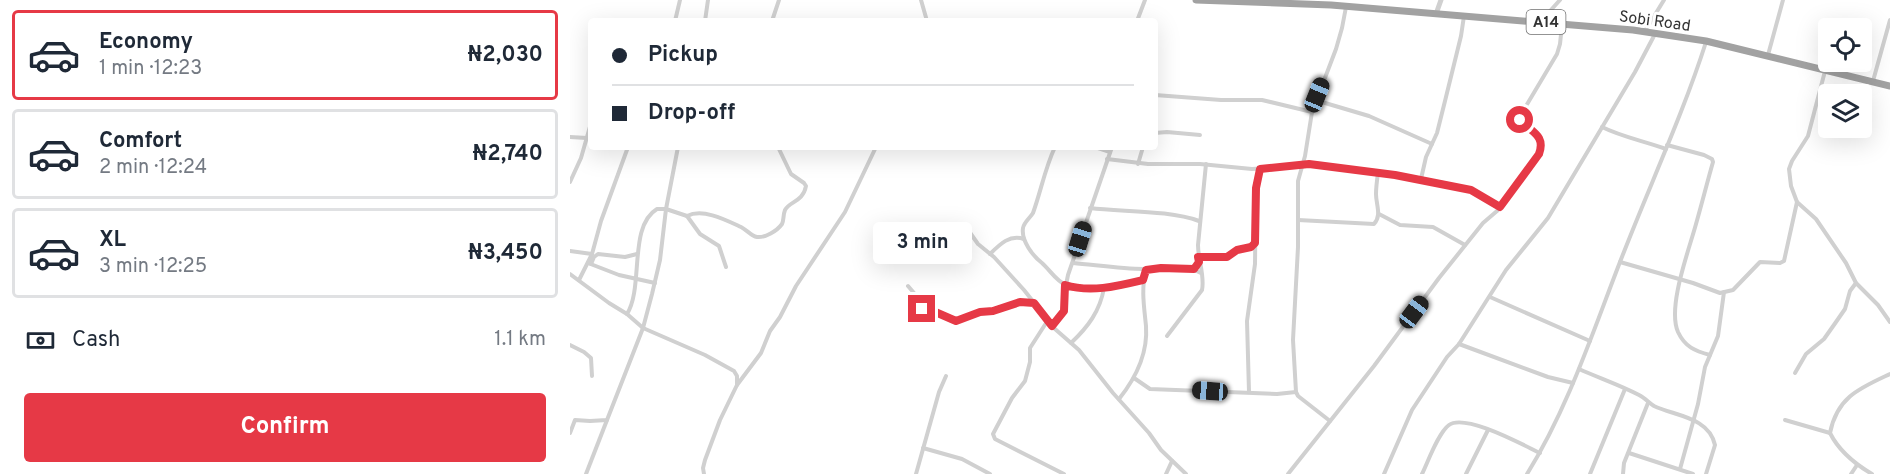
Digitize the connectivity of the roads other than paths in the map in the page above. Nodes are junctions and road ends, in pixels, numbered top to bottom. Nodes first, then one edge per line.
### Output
1 (680, 0) edge
2 (708, 0) edge
3 (779, 0) edge
4 (921, 0) edge
5 (1145, 0) edge
6 (1196, 0) edge
7 (1442, 0) edge
8 (1560, 0) edge
9 (1664, 0) edge
10 (1783, 0) edge
11 (1346, 7) junction
12 (1436, 14) junction
13 (1464, 16) junction
14 (676, 18) edge
15 (705, 18) edge
16 (773, 18) edge
17 (926, 18) edge
18 (1138, 18) edge
19 (1890, 20) edge
20 (1541, 21) junction
21 (1562, 23) junction
22 (1644, 32) junction
23 (1655, 34) junction
24 (1706, 41) junction
25 (1768, 55) junction
26 (1818, 69) edge
27 (1825, 72) edge
28 (1838, 72) edge
29 (1873, 81) junction
30 (1890, 86) edge
31 (1158, 95) edge
32 (1316, 100) junction
33 (1312, 112) junction
34 (1602, 127) junction
35 (1158, 133) edge
36 (588, 134) edge
37 (1200, 135) dead end
38 (570, 136) edge
39 (587, 138) junction
40 (1432, 144) junction
41 (1666, 147) junction
42 (627, 150) edge
43 (677, 150) edge
44 (779, 150) edge
45 (875, 150) edge
46 (1054, 150) edge
47 (1104, 150) edge
48 (1142, 150) edge
49 (1110, 152) joint
50 (1107, 159) junction
51 (1138, 164) junction
52 (1206, 164) junction
53 (1301, 166) junction
54 (1260, 169) junction
55 (1378, 173) junction
56 (1421, 179) junction
57 (570, 182) edge
58 (1797, 202) junction
59 (1500, 207) junction
60 (1090, 208) junction
61 (666, 209) junction
62 (1200, 211) junction
63 (1378, 213) junction
64 (687, 216) junction
65 (1190, 218) junction
66 (1298, 220) junction
67 (1199, 221) junction
68 (966, 227) dead end
69 (1024, 239) junction
70 (1255, 243) junction
71 (1465, 245) junction
72 (570, 251) edge
73 (592, 254) junction
74 (637, 254) junction
75 (990, 254) junction
76 (1198, 260) junction
77 (1620, 262) junction
78 (1073, 263) junction
79 (589, 264) junction
80 (726, 267) dead end
81 (1194, 269) junction
82 (1146, 270) junction
83 (1202, 273) junction
84 (570, 274) edge
85 (1680, 279) junction
86 (579, 280) junction
87 (636, 280) junction
88 (1143, 280) junction
89 (655, 283) junction
90 (1856, 283) junction
91 (1065, 285) junction
92 (908, 286) dead end
93 (1104, 288) junction
94 (1724, 292) junction
95 (1490, 297) junction
96 (1034, 303) junction
97 (627, 314) junction
98 (1048, 320) junction
99 (1890, 322) edge
100 (1052, 326) junction
101 (643, 328) junction
102 (1167, 336) dead end
103 (1590, 341) junction
104 (1071, 343) junction
105 (1459, 344) junction
106 (570, 345) edge
107 (1710, 355) junction
108 (1579, 369) junction
109 (1795, 373) dead end
110 (1890, 374) edge
111 (592, 376) dead end
112 (946, 376) dead end
113 (1134, 378) junction
114 (1573, 383) junction
115 (737, 386) junction
116 (1625, 389) junction
117 (1249, 392) junction
118 (1296, 392) junction
119 (1119, 399) junction
120 (1648, 403) junction
121 (572, 419) edge
122 (1694, 419) junction
123 (607, 420) junction
124 (1785, 420) dead end
125 (1330, 421) junction
126 (1488, 430) junction
127 (570, 433) edge
128 (1830, 433) junction
129 (922, 448) junction
130 (1540, 453) junction
131 (1629, 453) junction
132 (1172, 461) junction
133 (1857, 465) junction
134 (1680, 468) junction
135 (586, 474) edge
136 (704, 474) edge
137 (916, 474) edge
138 (989, 474) edge
139 (1064, 474) edge
140 (1166, 474) edge
141 (1186, 474) edge
142 (1288, 474) edge
143 (1384, 474) edge
144 (1422, 474) edge
145 (1466, 474) edge
146 (1527, 474) edge
147 (1590, 474) edge
148 (1623, 474) edge
149 (1693, 474) edge
150 (1706, 474) edge
151 (1851, 474) edge
152 (1872, 474) edge

1 - 14 street
2 - 15 street
3 - 16 street
4 - 17 street
5 - 18 street
6 - 11 highway, Sobi Road / A14
7 - 12 street
8 - 20 street
9 - 22 street
10 - 25 street
11 - 12 highway, Sobi Road / A14
11 - 32 street
12 - 13 highway, Sobi Road / A14
13 - 20 highway, Sobi Road / A14
13 - 40 street
19 - 29 street
20 - 21 highway, Sobi Road / A14
21 - 22 highway, Sobi Road / A14
21 - 59 street
22 - 23 highway, Sobi Road / A14
23 - 24 highway, Sobi Road / A14
23 - 34 street
24 - 25 highway, Sobi Road / A14
24 - 41 street
25 - 26 highway, Sobi Road / A14
27 - 58 street
28 - 29 highway, Sobi Road / A14
29 - 30 highway, Sobi Road / A14
31 - 33 street
32 - 33 street
32 - 40 street
33 - 53 street
34 - 41 street
34 - 95 street
35 - 37 street
36 - 39 street
38 - 39 street
39 - 57 street
40 - 56 street
41 - 77 street
41 - 85 street
42 - 73 street
43 - 61 street
44 - 64 street
45 - 115 street
46 - 69 street
47 - 49 street
48 - 51 street
49 - 50 street
50 - 51 street
50 - 60 street
51 - 52 street
52 - 54 street
52 - 62 street
53 - 54 street
53 - 55 street
53 - 66 street
54 - 70 street
55 - 56 street
55 - 63 street
56 - 59 street
58 - 90 street
58 - 94 street
59 - 71 street
60 - 65 street
60 - 78 street
61 - 64 street
61 - 74 street
61 - 89 street
62 - 65 street
62 - 67 street
63 - 66 street
63 - 71 street
64 - 80 street
65 - 67 street
66 - 118 street
67 - 76 street
68 - 75 street
69 - 75 street
69 - 91 street
70 - 76 street
70 - 117 street
71 - 125 street
72 - 73 street
73 - 79 street
74 - 79 street
74 - 87 street
75 - 96 street
76 - 81 street
76 - 83 street
77 - 85 street
77 - 103 street
78 - 82 street
78 - 91 street
79 - 86 street
79 - 87 street
81 - 82 street
81 - 83 street
82 - 88 street
83 - 102 street
84 - 86 street
85 - 94 street
85 - 107 street
86 - 97 street
87 - 89 street
87 - 97 street
88 - 93 street
88 - 113 street
89 - 101 street
90 - 99 street
90 - 109 street
91 - 93 street
91 - 100 street
92 - 96 street
93 - 104 street
94 - 107 street
95 - 103 street
95 - 105 street
96 - 98 street
97 - 101 street
98 - 100 street
98 - 139 street
100 - 104 street
101 - 115 street
101 - 123 street
103 - 108 street
104 - 119 street
105 - 114 street
105 - 143 street
106 - 111 street
107 - 122 street
108 - 114 street
108 - 116 street
110 - 128 street
112 - 129 street
113 - 117 street
113 - 119 street
114 - 130 street
115 - 136 street
116 - 120 street
116 - 147 street
117 - 118 street
118 - 125 street
119 - 132 street
120 - 122 street
120 - 131 street
121 - 123 street
121 - 127 street
122 - 134 street
122 - 150 street
123 - 135 street
124 - 128 street
125 - 142 street
126 - 130 street
126 - 144 street
126 - 145 street
128 - 133 street
129 - 137 street
129 - 138 street
130 - 146 street
131 - 134 street
131 - 148 street
132 - 140 street
132 - 141 street
133 - 151 street
133 - 152 street
134 - 149 street

